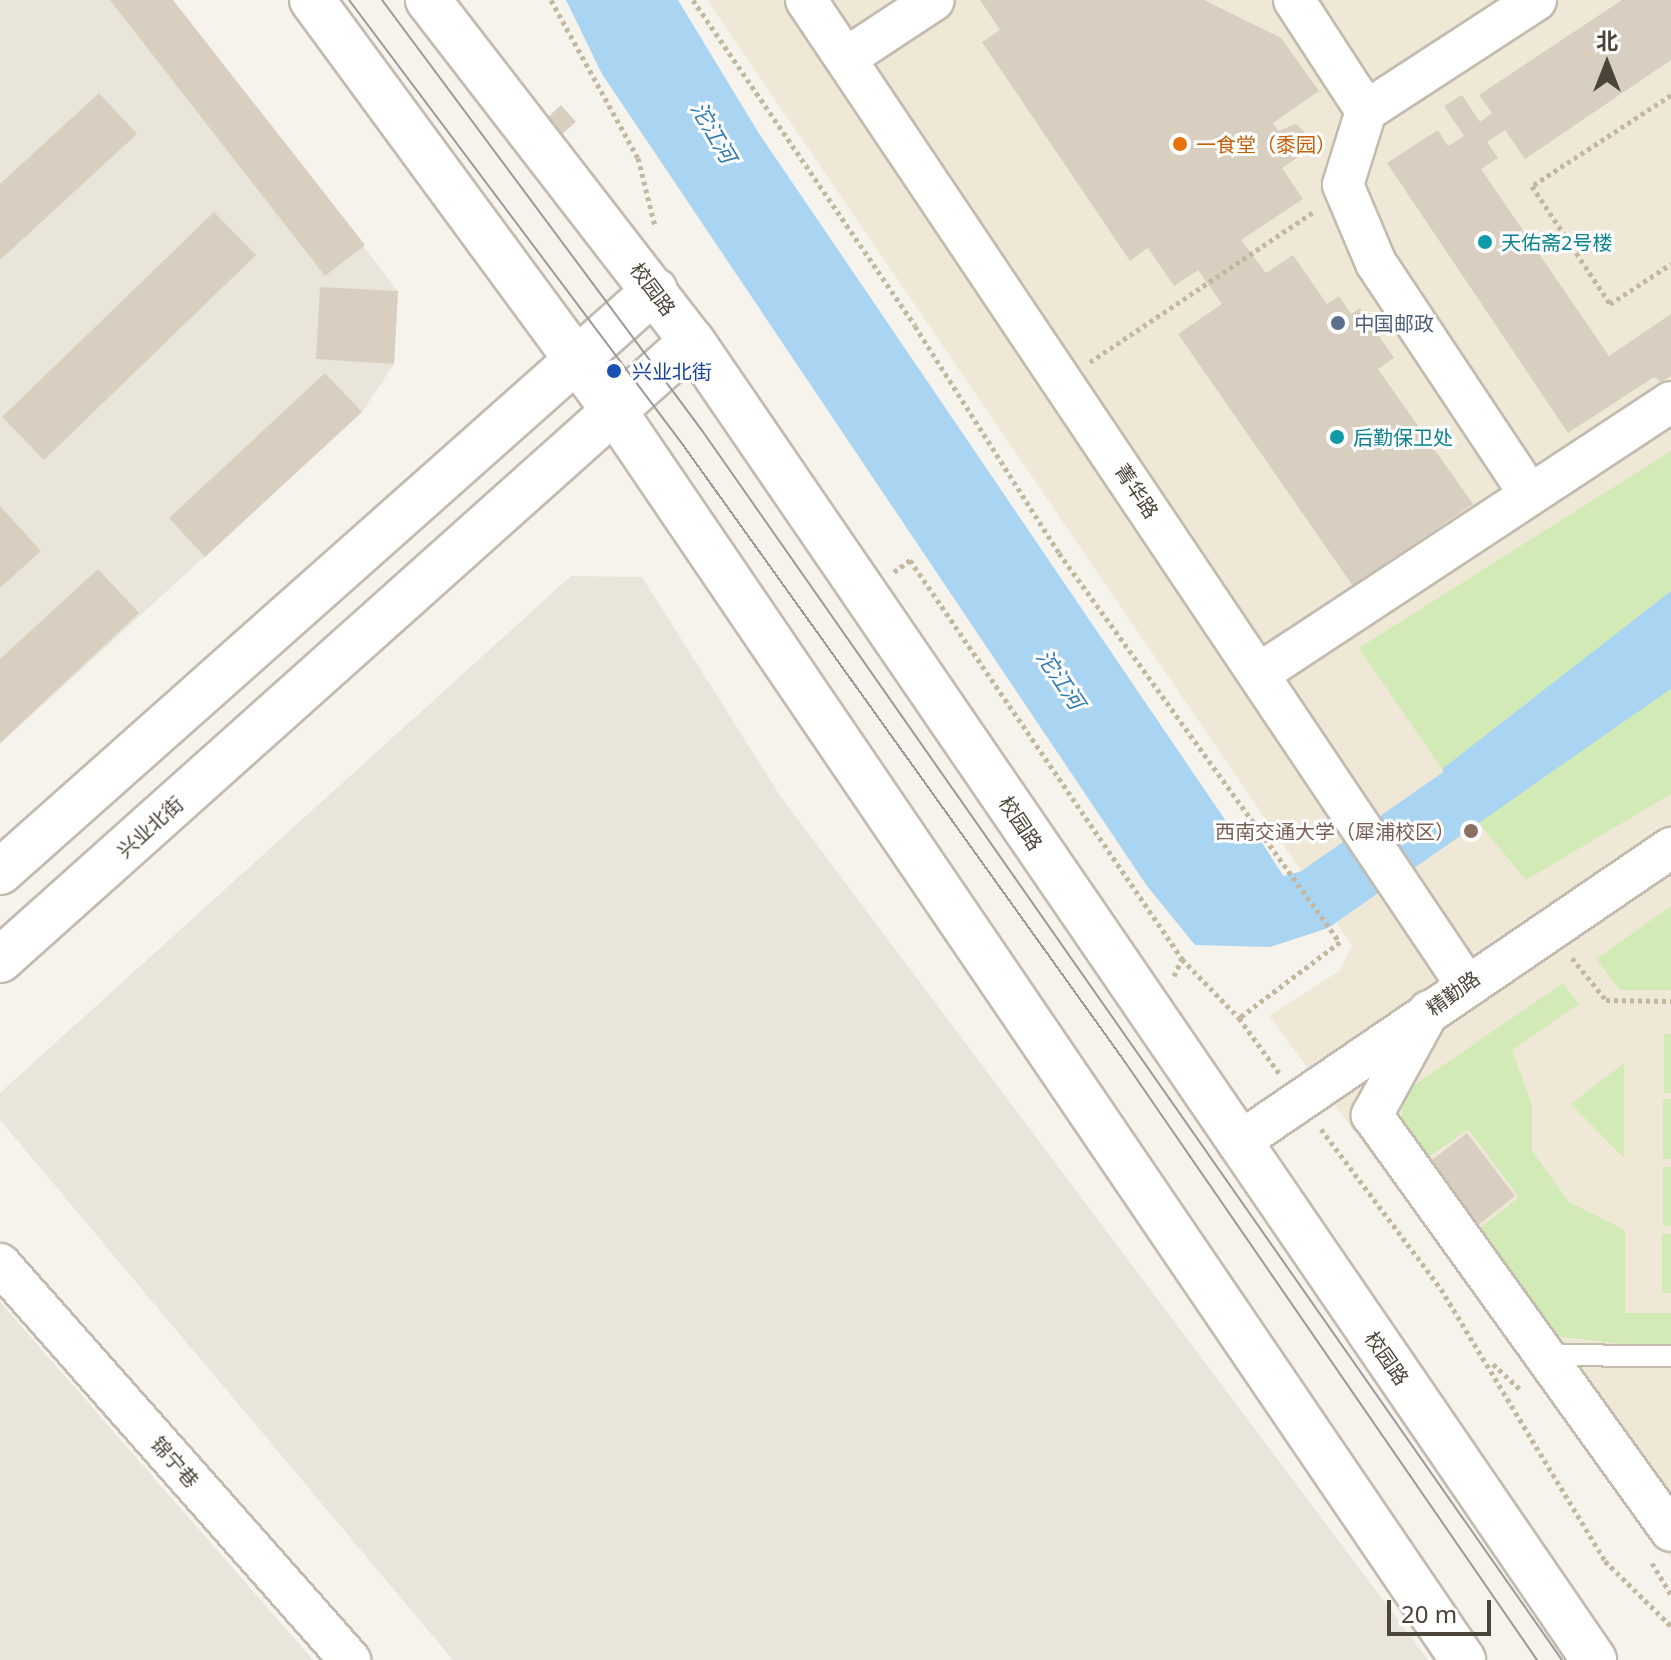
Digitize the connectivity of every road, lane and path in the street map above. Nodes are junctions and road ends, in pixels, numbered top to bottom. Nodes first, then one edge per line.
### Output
1 (312, 0) edge
2 (428, 0) edge
3 (551, 0) edge
4 (693, 0) edge
5 (806, 0) edge
6 (934, 0) edge
7 (1295, 0) edge
8 (1536, 0) edge
9 (846, 58) junction
10 (1671, 95) edge
11 (1366, 111) junction
12 (1345, 191) junction
13 (658, 240) dead end
14 (1671, 264) edge
15 (655, 290) junction
16 (692, 341) junction
17 (574, 357) junction
18 (1063, 380) junction
19 (1671, 402) edge
20 (615, 412) junction
21 (1530, 495) junction
22 (893, 572) dead end
23 (1260, 673) junction
24 (1671, 848) edge
25 (0, 872) edge
26 (1549, 929) junction
27 (0, 960) edge
28 (1465, 983) junction
29 (1671, 1001) edge
30 (1429, 1011) junction
31 (1239, 1018) junction
32 (1300, 1101) junction
33 (1238, 1143) junction
34 (0, 1264) edge
35 (1545, 1355) junction
36 (1671, 1356) edge
37 (1671, 1531) edge
38 (1671, 1626) edge
39 (350, 1660) edge
40 (1463, 1660) edge
41 (1594, 1660) edge

1 - 17 street
2 - 15 street, 校园路
3 - 13 path
4 - 31 path
5 - 9 street, 菁华路
6 - 9 street
7 - 11 street
8 - 11 street
9 - 18 street, 菁华路
10 - 14 path
11 - 12 street
12 - 18 path
12 - 21 street
15 - 16 street, 校园路
15 - 17 street
16 - 20 street, 兴业北街
16 - 33 street, 校园路
17 - 20 street
17 - 25 street
18 - 23 street, 菁华路
19 - 21 street
20 - 27 street, 兴业北街
20 - 40 street
21 - 23 street
22 - 31 path
23 - 28 street, 菁华路
24 - 26 street, 精勤路
26 - 28 street, 精勤路
26 - 29 path
28 - 30 street, 精勤路
30 - 32 street, 精勤路
30 - 35 street
31 - 32 path
32 - 33 street, 精勤路
32 - 38 path
33 - 41 street, 校园路
34 - 39 street, 锦宁巷
35 - 36 lane
35 - 37 street

